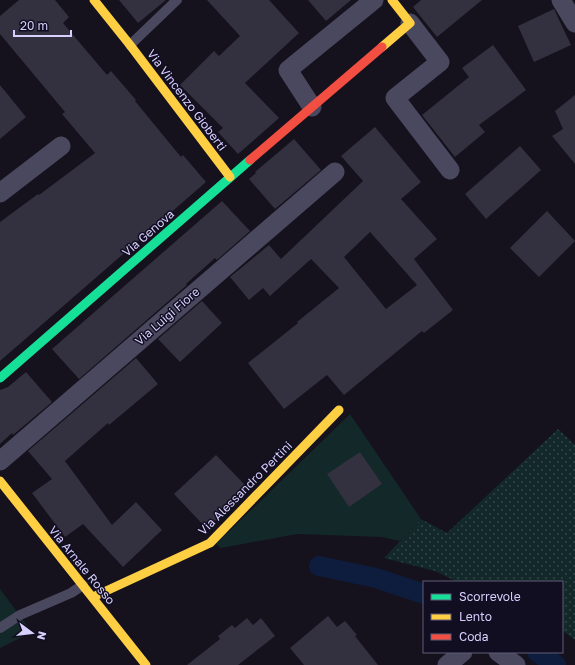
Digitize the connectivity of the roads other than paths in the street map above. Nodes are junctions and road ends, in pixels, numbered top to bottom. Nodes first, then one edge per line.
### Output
1 (94, 0) edge
2 (177, 0) edge
3 (374, 0) edge
4 (392, 0) edge
5 (561, 0) edge
6 (410, 23) junction
7 (575, 23) edge
8 (130, 45) junction
9 (312, 107) junction
10 (61, 146) dead end
11 (450, 170) dead end
12 (335, 172) dead end
13 (230, 177) junction
14 (0, 193) edge
15 (0, 378) edge
16 (339, 410) dead end
17 (0, 461) edge
18 (0, 481) edge
19 (84, 585) junction
20 (93, 597) junction
21 (0, 628) edge
22 (462, 653) edge
23 (499, 653) edge
24 (146, 665) edge
25 (447, 665) edge
26 (516, 665) edge

1 - 8 street, Via Vincenzo Gioberti
2 - 8 lane
3 - 9 street
4 - 6 street
5 - 7 street
6 - 9 street, Via Genova
6 - 11 street
8 - 13 street, Via Vincenzo Gioberti
9 - 13 street, Via Genova
10 - 14 street
12 - 17 street, Via Luigi Fiore
13 - 15 street, Via Genova
16 - 20 street, Via Alessandro Pertini
18 - 19 street, Via Arnale Rosso
19 - 20 street, Via Arnale Rosso
19 - 21 lane
20 - 24 street, Via Arnale Rosso
22 - 25 street
23 - 26 street

